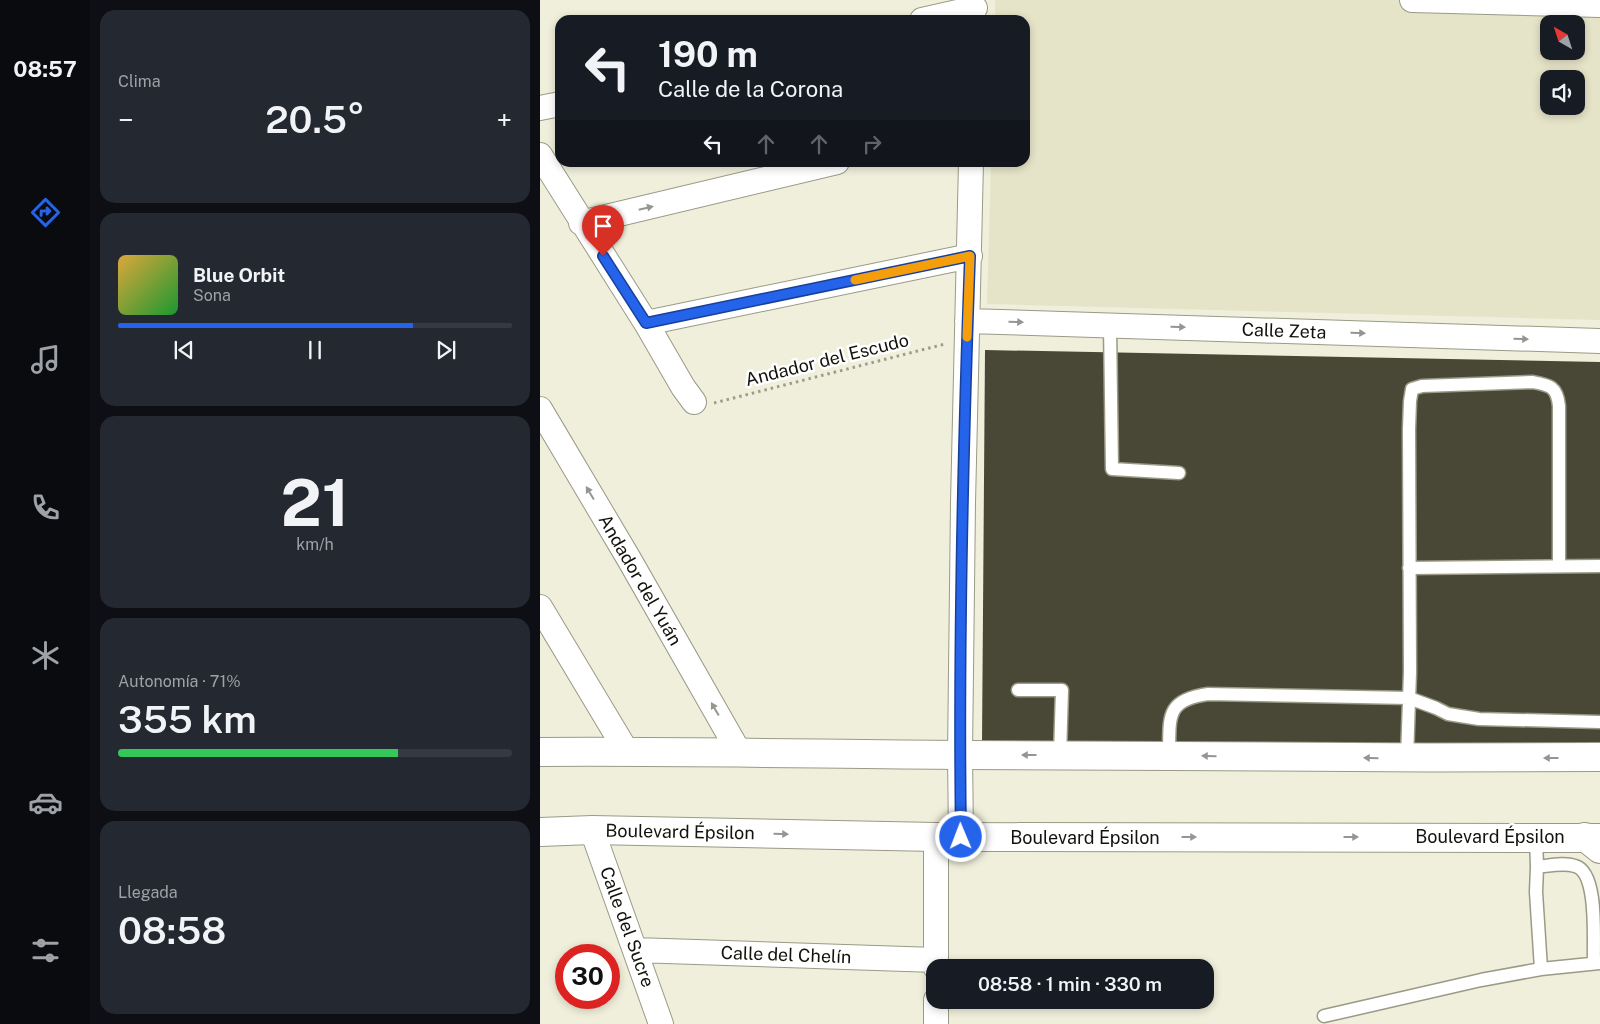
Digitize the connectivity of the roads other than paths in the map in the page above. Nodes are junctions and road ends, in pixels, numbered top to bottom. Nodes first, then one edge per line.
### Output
1 (1412, 0) edge
2 (1600, 5) edge
3 (975, 9) edge
4 (946, 15) edge
5 (555, 105) edge
6 (540, 108) edge
7 (542, 164) edge
8 (816, 167) edge
9 (971, 167) edge
10 (581, 223) junction
11 (970, 256) junction
12 (646, 323) junction
13 (1110, 325) junction
14 (967, 330) junction
15 (1600, 341) edge
16 (694, 402) road end
17 (540, 409) edge
18 (1179, 473) dead end
19 (1559, 566) junction
20 (1600, 566) edge
21 (1409, 568) junction
22 (540, 606) edge
23 (1018, 690) dead end
24 (1410, 698) junction
25 (1600, 722) edge
26 (540, 752) edge
27 (627, 752) junction
28 (739, 752) junction
29 (960, 755) junction
30 (1060, 755) junction
31 (1169, 756) junction
32 (1600, 757) edge
33 (1407, 758) junction
34 (592, 830) junction
35 (540, 832) edge
36 (948, 837) junction
37 (1536, 837) junction
38 (1595, 841) edge
39 (1536, 867) junction
40 (635, 950) junction
41 (936, 959) edge
42 (1597, 963) edge
43 (926, 964) edge
44 (1541, 969) junction
45 (936, 1009) edge
46 (1324, 1016) dead end
47 (661, 1024) edge
48 (936, 1024) edge

1 - 2 street
3 - 4 street
5 - 6 street
7 - 10 street
10 -> 8 street
9 - 11 street
10 - 12 street
11 - 12 street
11 - 14 street
12 - 16 street
14 -> 13 street, Calle Zeta
13 -> 15 street, Calle Zeta
13 - 18 lane
14 - 29 street
28 -> 17 street, Andador del Yuán
19 - 20 lane
19 - 21 lane
19 - 21 lane
21 - 24 lane
22 - 27 street
23 - 30 lane
24 - 25 lane
24 - 31 lane
24 - 33 lane
26 - 27 street
27 - 28 street
28 - 29 street
30 -> 29 street
29 - 36 street
30 - 31 street
33 -> 31 street
32 -> 33 street
34 - 35 street, Boulevard Épsilon
34 -> 36 street, Boulevard Épsilon
34 - 40 street, Calle del Sucre
36 -> 37 street, Boulevard Épsilon
36 - 41 street
37 - 38 street, Boulevard Épsilon
37 - 39 lane
39 - 42 lane
39 - 44 lane
40 - 43 street, Calle del Chelín
40 - 47 street, Calle del Sucre
42 - 44 lane
44 - 46 lane
45 - 48 street

